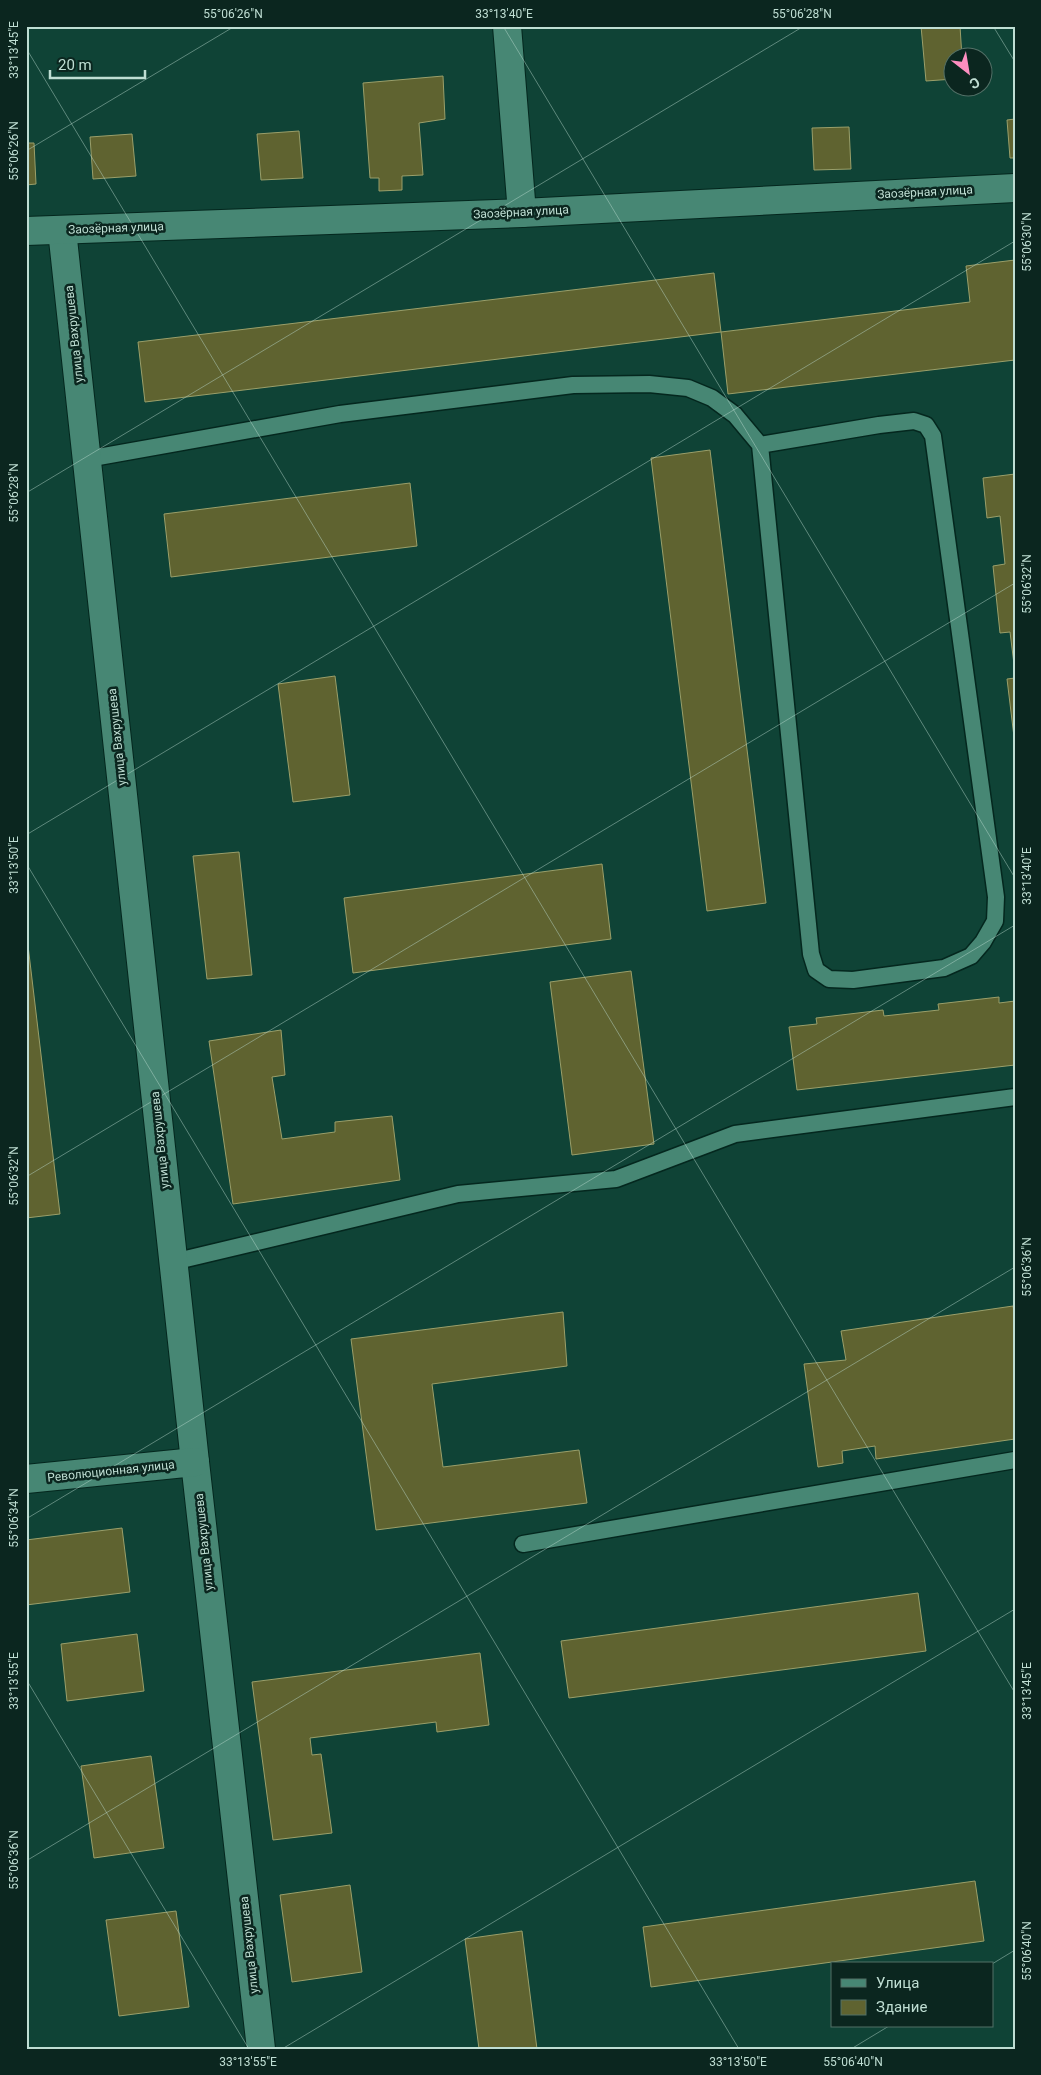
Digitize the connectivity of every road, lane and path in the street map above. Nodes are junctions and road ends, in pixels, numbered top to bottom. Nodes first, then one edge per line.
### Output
1 (507, 26) edge
2 (1015, 188) edge
3 (522, 213) junction
4 (62, 230) junction
5 (26, 231) edge
6 (760, 445) junction
7 (87, 459) junction
8 (1015, 1097) edge
9 (173, 1262) junction
10 (1015, 1460) edge
11 (195, 1462) junction
12 (26, 1479) edge
13 (523, 1544) dead end
14 (261, 2049) edge

1 - 3 street
2 - 3 street, Заозёрная улица
3 - 4 street, Заозёрная улица
4 - 5 street, Заозёрная улица
4 - 7 street, улица Вахрушева
6 - 6 lane
6 - 7 lane
7 - 9 street, улица Вахрушева
8 - 9 lane
9 - 11 street, улица Вахрушева
10 - 13 lane
11 - 12 street, Революционная улица
11 - 14 street, улица Вахрушева

